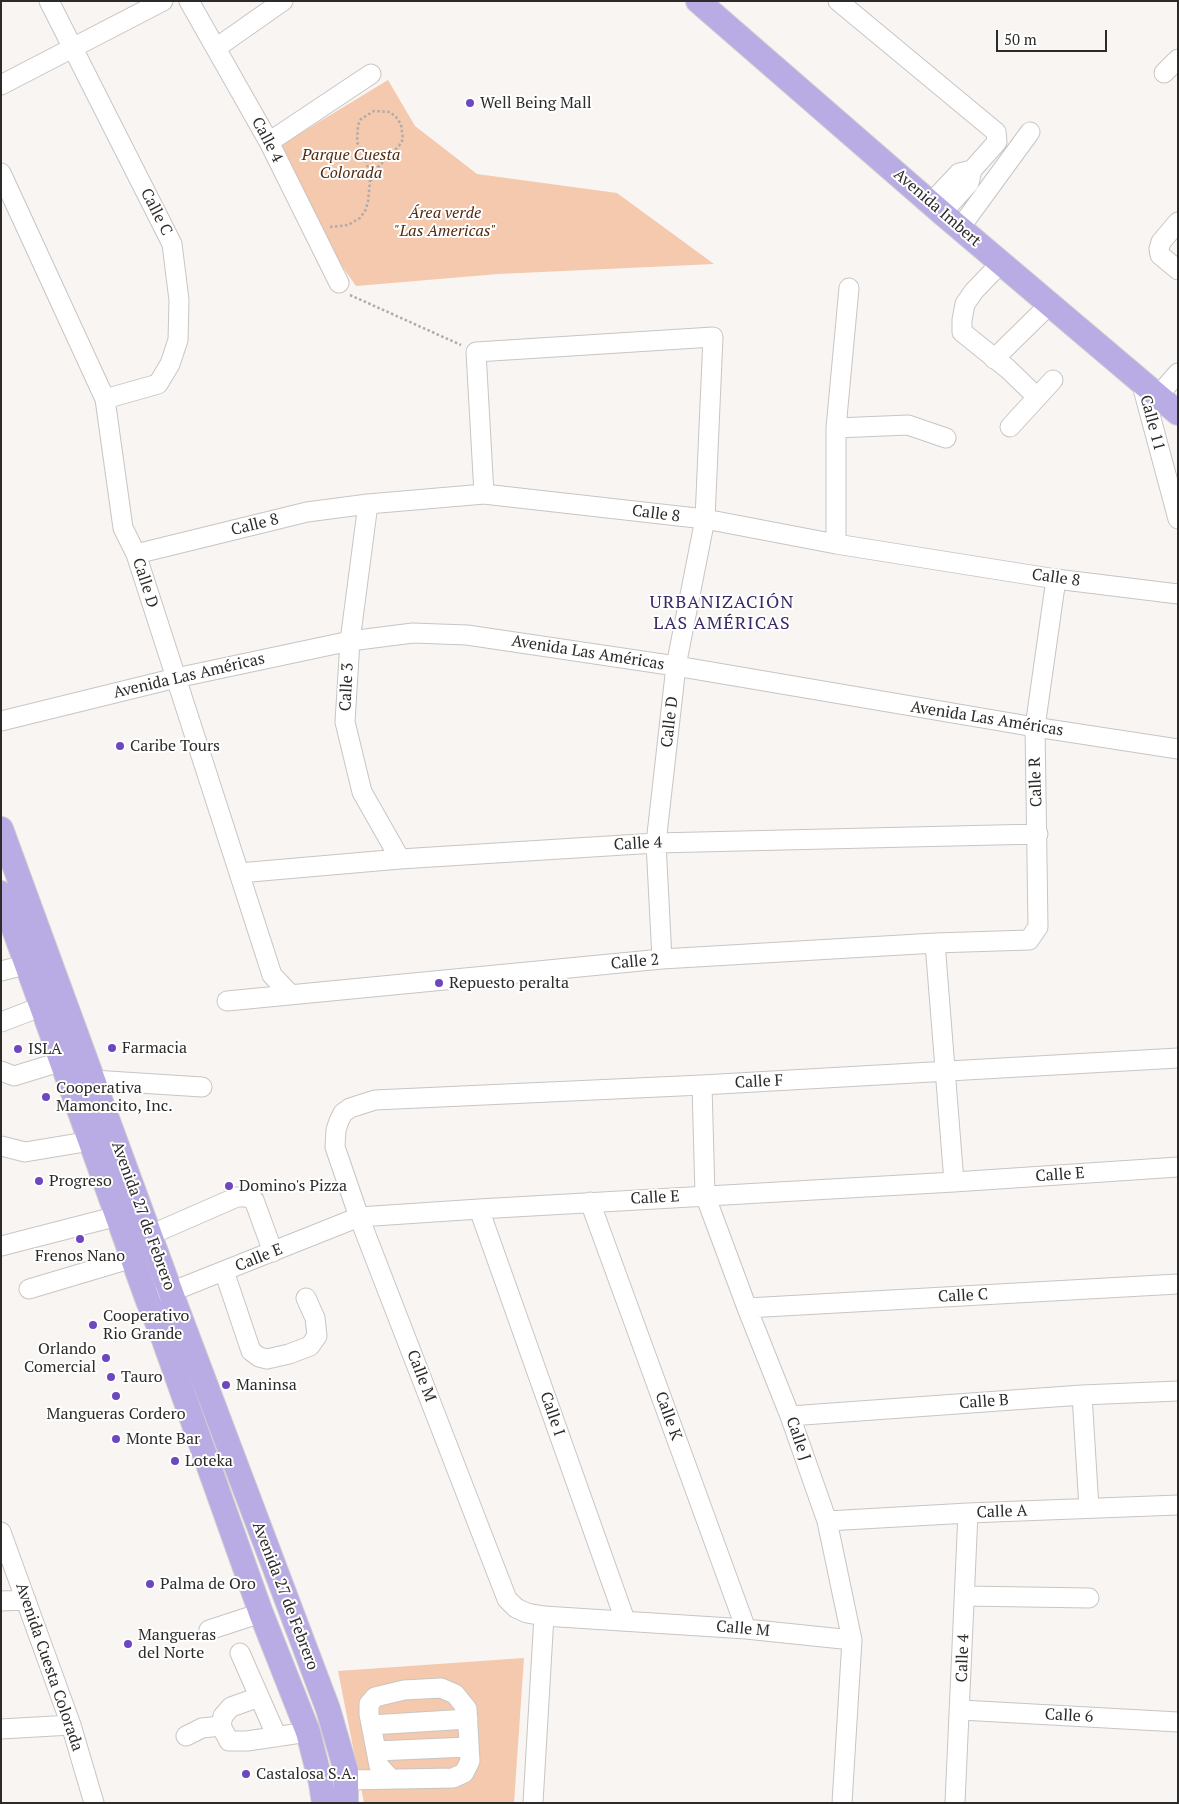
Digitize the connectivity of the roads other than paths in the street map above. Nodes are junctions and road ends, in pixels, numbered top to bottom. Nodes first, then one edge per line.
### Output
1 (49, 1) edge
2 (163, 1) edge
3 (189, 1) edge
4 (282, 1) edge
5 (698, 1) edge
6 (838, 1) edge
7 (74, 48) junction
8 (216, 48) junction
9 (1178, 59) edge
10 (1164, 73) dead end
11 (371, 74) dead end
12 (1, 86) edge
13 (1030, 132) dead end
14 (269, 142) junction
15 (1, 173) edge
16 (936, 208) junction
17 (1178, 222) edge
18 (960, 228) junction
19 (1001, 263) junction
20 (1178, 270) edge
21 (339, 283) road end
22 (849, 288) dead end
23 (1050, 304) junction
24 (994, 359) junction
25 (1178, 373) edge
26 (1053, 380) dead end
27 (1150, 391) junction
28 (1037, 397) junction
29 (105, 400) junction
30 (1178, 413) edge
31 (1010, 427) dead end
32 (836, 428) junction
33 (946, 438) dead end
34 (484, 494) junction
35 (368, 504) junction
36 (705, 519) junction
37 (1178, 519) edge
38 (836, 544) junction
39 (136, 554) junction
40 (1056, 578) junction
41 (1178, 594) edge
42 (350, 641) junction
43 (676, 666) junction
44 (176, 678) junction
45 (1, 721) edge
46 (1035, 728) junction
47 (1178, 749) edge
48 (1, 829) edge
49 (1038, 834) junction
50 (656, 843) junction
51 (400, 859) junction
52 (239, 873) junction
53 (1, 892) edge
54 (1038, 928) joint
55 (934, 943) junction
56 (662, 959) junction
57 (38, 962) junction
58 (1, 971) edge
59 (290, 994) junction
60 (227, 1001) dead end
61 (43, 1006) junction
62 (1, 1022) edge
63 (1178, 1058) edge
64 (63, 1061) junction
65 (1, 1071) edge
66 (944, 1071) junction
67 (93, 1080) junction
68 (702, 1085) junction
69 (202, 1087) dead end
70 (343, 1113) joint
71 (91, 1141) junction
72 (1, 1146) edge
73 (1178, 1167) edge
74 (954, 1182) junction
75 (705, 1195) junction
76 (590, 1202) junction
77 (479, 1208) junction
78 (118, 1216) junction
79 (359, 1218) junction
80 (150, 1236) junction
81 (1, 1246) edge
82 (273, 1252) junction
83 (133, 1258) junction
84 (224, 1271) junction
85 (1178, 1284) edge
86 (29, 1288) dead end
87 (171, 1293) junction
88 (306, 1298) dead end
89 (148, 1301) junction
90 (747, 1308) junction
91 (1178, 1391) edge
92 (1082, 1395) junction
93 (790, 1416) junction
94 (1178, 1505) edge
95 (1089, 1508) junction
96 (968, 1513) junction
97 (827, 1521) junction
98 (1, 1532) edge
99 (965, 1596) junction
100 (1089, 1598) dead end
101 (26, 1600) junction
102 (1, 1601) edge
103 (261, 1613) junction
104 (544, 1616) junction
105 (625, 1620) junction
106 (746, 1629) junction
107 (209, 1630) dead end
108 (852, 1640) junction
109 (240, 1653) dead end
110 (259, 1697) junction
111 (960, 1710) junction
112 (468, 1719) junction
113 (1178, 1722) edge
114 (71, 1725) junction
115 (370, 1725) junction
116 (221, 1726) junction
117 (1, 1729) edge
118 (308, 1732) junction
119 (186, 1736) dead end
120 (277, 1737) junction
121 (468, 1747) junction
122 (376, 1751) junction
123 (390, 1778) junction
124 (346, 1791) edge
125 (94, 1803) edge
126 (324, 1803) edge
127 (533, 1803) edge
128 (842, 1803) edge
129 (955, 1803) edge

1 - 7 street, Calle C
2 - 7 street
3 - 8 street, Calle 4
4 - 8 street
5 - 16 main road, Avenida Imbert
6 - 16 street
7 - 12 street
7 - 29 street, Calle C
8 - 14 street, Calle 4
9 - 10 street
11 - 14 street
13 - 18 street
14 - 21 street, Calle 4
15 - 29 street, Calle D
16 - 18 main road, Avenida Imbert
17 - 20 street
18 - 19 main road, Avenida Imbert
19 - 23 main road, Avenida Imbert
19 - 24 street
22 - 32 street
23 - 24 street
23 - 27 main road, Avenida Imbert
24 - 28 street
25 - 27 street
26 - 28 street
27 - 30 main road, Avenida Imbert
27 - 37 street, Calle 11
28 - 31 street
29 - 39 street, Calle D
32 - 33 street
32 - 38 street
34 - 35 street, Calle 8
34 - 36 street, Calle 8
34 - 36 street, Calle D
35 - 39 street, Calle 8
35 - 42 street, Calle 3
36 - 38 street, Calle 8
36 - 43 street, Calle D
38 - 40 street, Calle 8
39 - 44 street, Calle D
40 - 41 street, Calle 8
40 - 46 street, Calle R
42 - 43 street, Avenida Las Américas
42 - 44 street, Avenida Las Américas
42 - 51 street, Calle 3
43 - 46 street, Avenida Las Américas
43 - 50 street, Calle D
44 - 45 street, Avenida Las Américas
44 - 52 street, Calle D
46 - 47 street, Avenida Las Américas
46 - 49 street, Calle R
48 - 57 main road, Avenida 27 de Febrero
49 - 50 street, Calle 4
49 - 54 street, Calle R
50 - 51 street, Calle 4
50 - 56 street, Calle D
51 - 52 street, Calle 4
52 - 59 street, Calle D
53 - 57 main road, Avenida 27 de Febrero
54 - 55 street, Calle 2
55 - 56 street, Calle 2
55 - 66 street
56 - 59 street, Calle 2
57 - 58 street
57 - 61 main road, Avenida 27 de Febrero
57 - 67 main road, Avenida 27 de Febrero
59 - 60 street, Calle 2
61 - 62 street
61 - 64 main road, Avenida 27 de Febrero
63 - 66 street, Calle F
64 - 65 street
64 - 71 main road, Avenida 27 de Febrero
66 - 68 street, Calle F
66 - 74 street
67 - 69 street
67 - 80 main road, Avenida 27 de Febrero
68 - 70 street, Calle F
68 - 75 street, Calle J
70 - 79 street, Calle M
71 - 72 street
71 - 78 main road, Avenida 27 de Febrero
73 - 74 street, Calle E
74 - 75 street, Calle E
75 - 76 street, Calle E
75 - 90 street, Calle J
76 - 77 street, Calle E
76 - 106 street, Calle K
77 - 79 street, Calle E
77 - 105 street, Calle I
78 - 81 street
78 - 83 main road, Avenida 27 de Febrero
79 - 82 street, Calle E
79 - 104 street, Calle M
80 - 82 street
80 - 87 main road, Avenida 27 de Febrero
82 - 84 street, Calle E
83 - 86 street
83 - 89 main road, Avenida 27 de Febrero
84 - 87 street, Calle E
84 - 88 street
85 - 90 street, Calle C
87 - 89 street, Calle E
87 - 124 main road, Avenida 27 de Febrero
89 - 103 main road, Avenida 27 de Febrero
90 - 93 street, Calle J
91 - 92 street, Calle B
92 - 93 street, Calle B
92 - 95 street
93 - 97 street, Calle J
94 - 95 street, Calle A
95 - 96 street, Calle A
96 - 97 street, Calle A
96 - 99 street, Calle 4
97 - 108 street, Calle J
98 - 101 street, Avenida Cuesta Colorada
99 - 100 street
99 - 111 street, Calle 4
101 - 102 street
101 - 114 street, Avenida Cuesta Colorada
103 - 107 street
103 - 118 main road, Avenida 27 de Febrero
104 - 105 street, Calle M
104 - 127 street
105 - 106 street, Calle M
106 - 108 street, Calle M
108 - 128 street, Calle J
109 - 110 street
110 - 116 street
110 - 120 street
111 - 113 street, Calle 6
111 - 129 street, Calle 4
112 - 115 street
112 - 115 street
112 - 121 street
114 - 117 street
114 - 125 street, Avenida Cuesta Colorada
115 - 122 street
116 - 119 street
116 - 120 street
118 - 120 street
118 - 126 main road, Avenida 27 de Febrero
121 - 122 street
121 - 123 street
122 - 123 street
123 - 124 street

